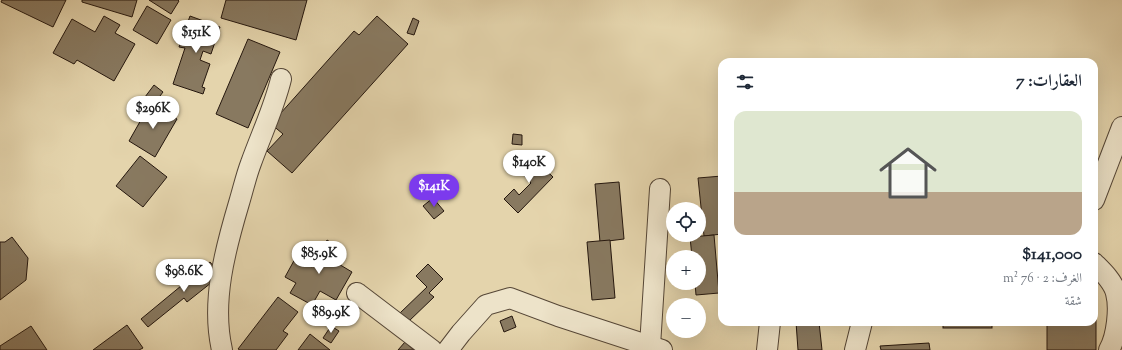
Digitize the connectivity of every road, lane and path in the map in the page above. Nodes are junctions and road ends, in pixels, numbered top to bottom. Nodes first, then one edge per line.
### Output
1 (280, 79) dead end
2 (1122, 127) edge
3 (660, 189) dead end
4 (1098, 190) edge
5 (1098, 267) edge
6 (357, 293) dead end
7 (770, 326) edge
8 (861, 326) edge
9 (656, 348) edge
10 (222, 350) edge
11 (432, 350) edge
12 (448, 350) edge
13 (767, 350) edge
14 (855, 350) edge
15 (1109, 350) edge

1 - 10 street
2 - 4 street
3 - 9 street
5 - 15 street
6 - 11 street
7 - 13 street
8 - 14 street
9 - 12 street

